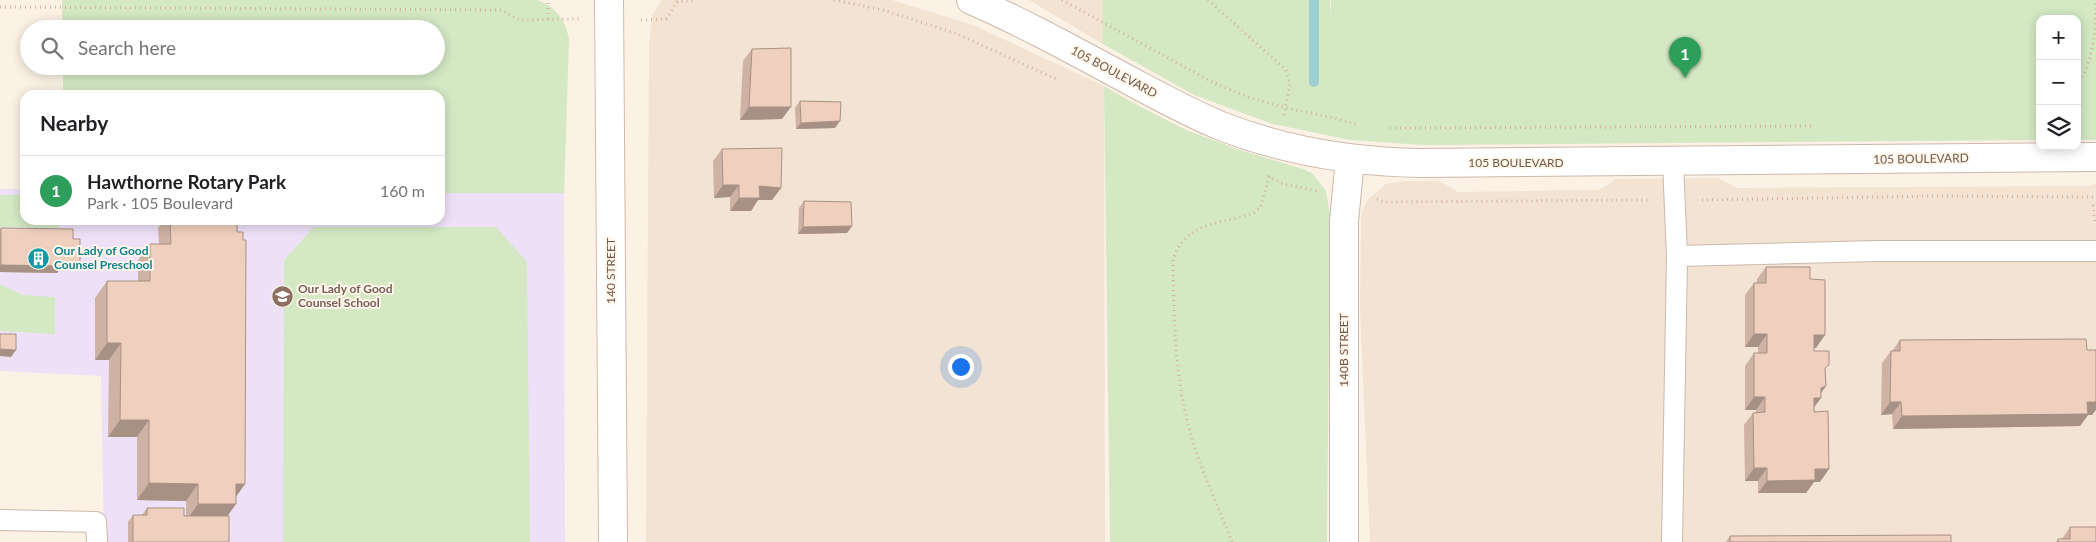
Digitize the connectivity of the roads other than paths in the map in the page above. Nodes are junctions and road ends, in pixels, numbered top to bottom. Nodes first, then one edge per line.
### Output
1 (609, 0) edge
2 (971, 0) edge
3 (2096, 157) edge
4 (1350, 159) junction
5 (1673, 162) junction
6 (2096, 251) edge
7 (1677, 256) junction
8 (0, 520) edge
9 (97, 542) edge
10 (613, 542) edge
11 (1344, 542) edge
12 (1672, 542) edge

1 - 10 street, 140 STREET
2 - 4 street, 105 BOULEVARD
3 - 5 street, 105 BOULEVARD
4 - 5 street, 105 BOULEVARD
4 - 11 street, 140B STREET
5 - 7 lane
6 - 7 lane
7 - 12 lane
8 - 9 lane

